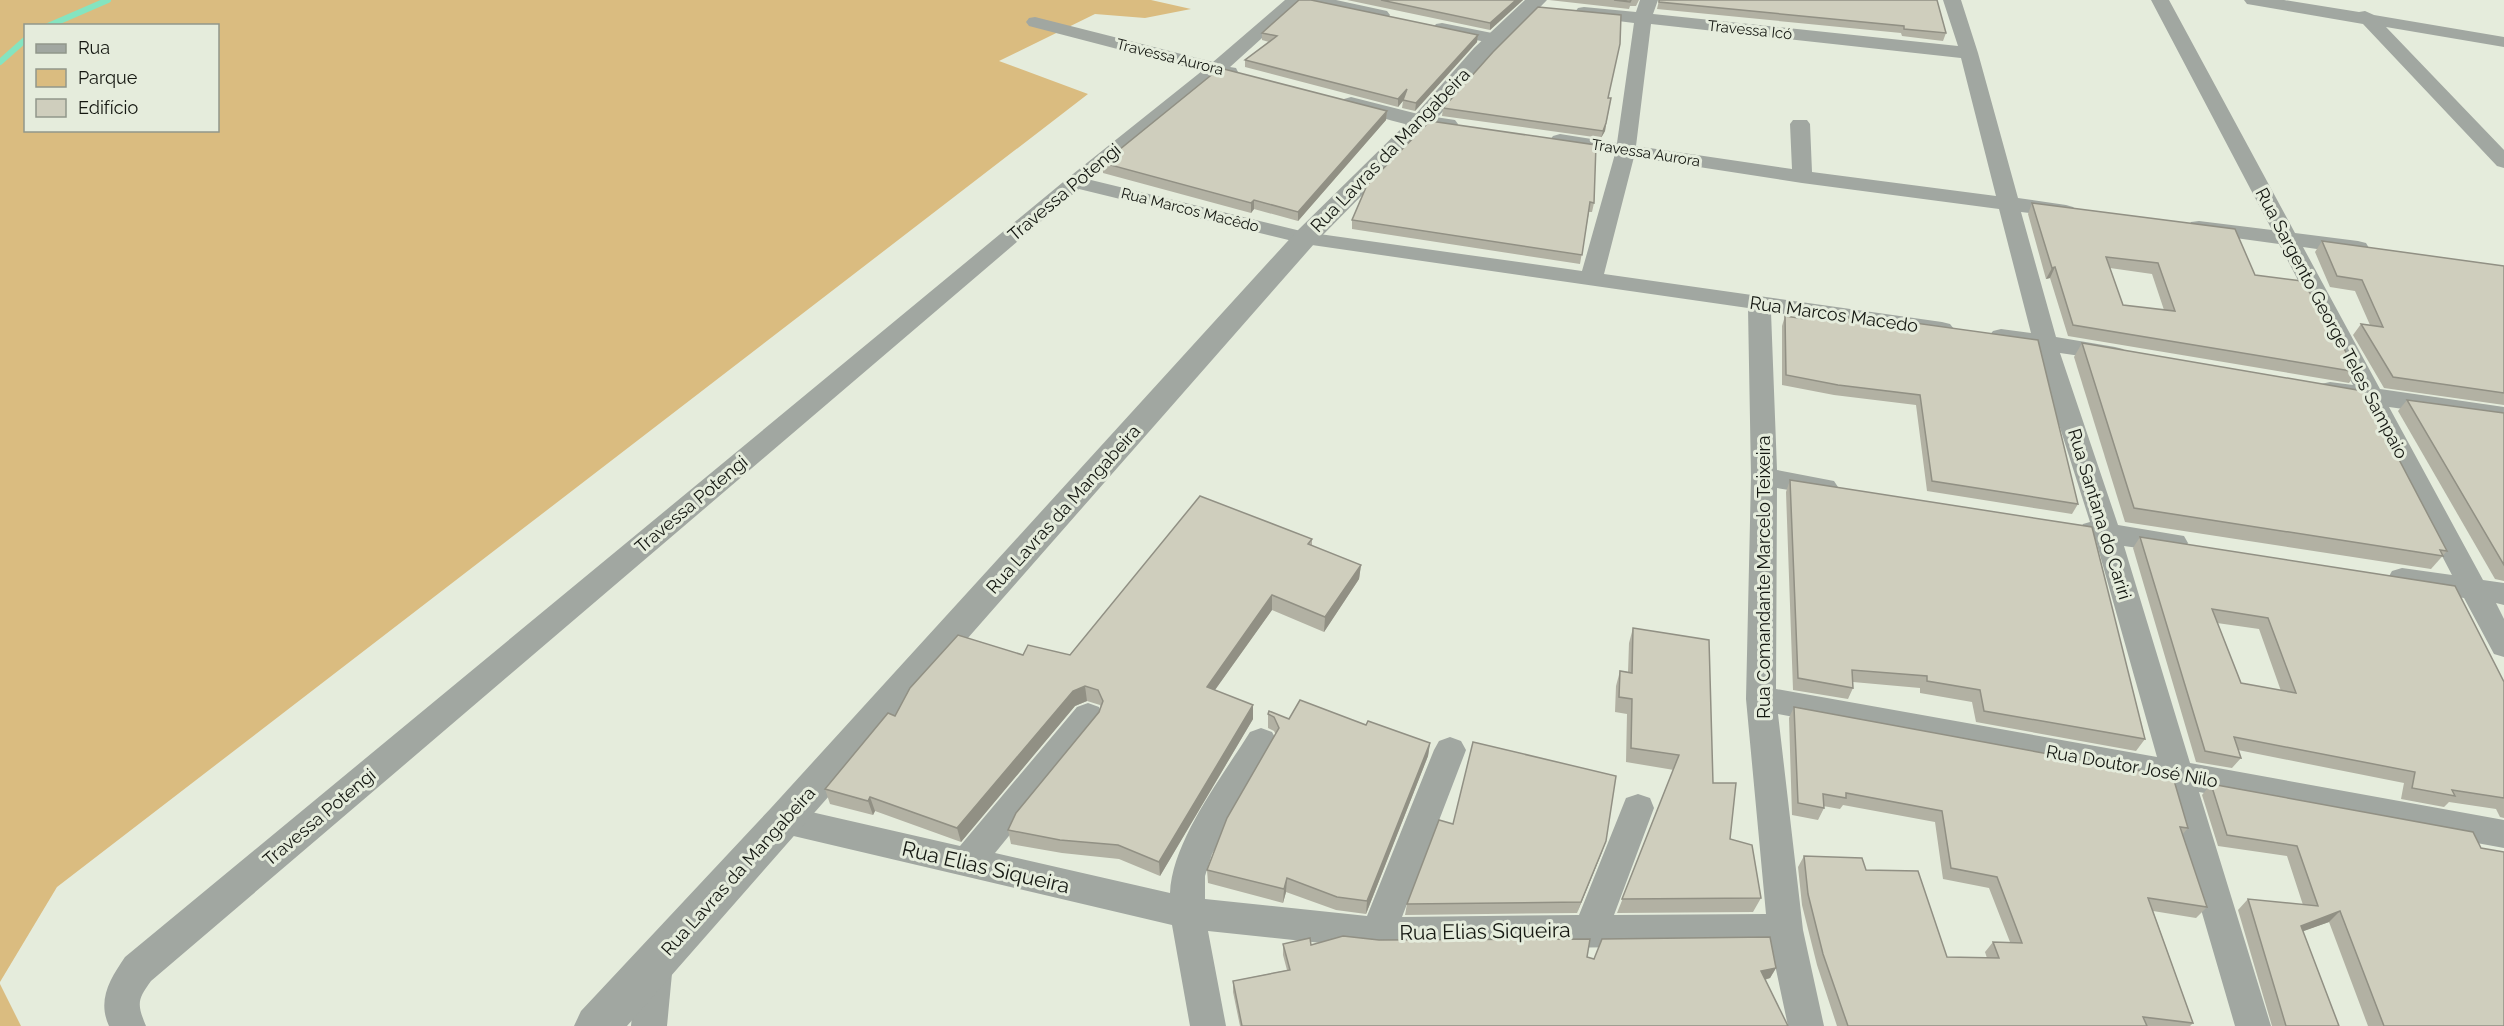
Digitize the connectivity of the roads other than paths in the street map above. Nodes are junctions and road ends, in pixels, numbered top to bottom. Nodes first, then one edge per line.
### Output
1 (1295, 0) edge
2 (1312, 0) edge
3 (1952, 0) edge
4 (2160, 0) edge
5 (2253, 0) edge
6 (2360, 0) edge
7 (1547, 6) edge
8 (1646, 9) edge
9 (1392, 17) edge
10 (2366, 19) junction
11 (1035, 22) dead end
12 (1427, 25) edge
13 (1496, 39) junction
14 (2504, 42) edge
15 (1969, 53) junction
16 (1216, 69) junction
17 (1250, 77) edge
18 (1331, 98) edge
19 (1422, 121) junction
20 (1800, 124) dead end
21 (1468, 127) edge
22 (1536, 137) edge
23 (1626, 150) junction
24 (2504, 162) edge
25 (1802, 177) junction
26 (1075, 182) junction
27 (2008, 203) junction
28 (2085, 213) edge
29 (2180, 224) edge
30 (2286, 237) junction
31 (1305, 238) junction
32 (2378, 251) edge
33 (1591, 280) junction
34 (1759, 304) junction
35 (2045, 342) junction
36 (2138, 358) edge
37 (2312, 387) edge
38 (2370, 397) junction
39 (2504, 415) edge
40 (1764, 477) junction
41 (1855, 492) edge
42 (2073, 527) edge
43 (2107, 533) junction
44 (2202, 547) edge
45 (2379, 574) edge
46 (2473, 589) junction
47 (2504, 594) edge
48 (2504, 646) edge
49 (1761, 699) junction
50 (1088, 716) dead end
51 (1262, 741) dead end
52 (1450, 750) dead end
53 (2177, 773) junction
54 (1638, 808) dead end
55 (785, 820) junction
56 (2504, 834) edge
57 (967, 862) junction
58 (1187, 913) junction
59 (1591, 930) junction
60 (1785, 930) junction
61 (1378, 933) junction
62 (655, 963) junction
63 (128, 1026) edge
64 (597, 1026) edge
65 (649, 1026) edge
66 (1208, 1026) edge
67 (1806, 1026) edge
68 (2253, 1026) edge

1 - 16 street, Travessa Potengi
2 - 9 street
3 - 15 street, Rua Santana do Cariri
4 - 30 street, Rua Sargento George Teles Sampaio
5 - 10 street
6 - 10 street
7 - 8 street, Travessa Icó
7 - 13 street, Rua Lavras da Mangabeira
8 - 15 street, Travessa Icó
8 - 23 street
10 - 14 street
10 - 24 street
11 - 16 street, Travessa Aurora
12 - 13 street
13 - 19 street, Rua Lavras da Mangabeira
15 - 27 street, Rua Santana do Cariri
16 - 17 street, Travessa Aurora
16 - 26 street, Travessa Potengi
18 - 19 street
19 - 21 street
19 - 31 street, Rua Lavras da Mangabeira
20 - 25 street
22 - 23 street, Travessa Aurora
23 - 25 street, Travessa Aurora
23 - 33 street
25 - 27 street, Travessa Aurora
26 - 31 street, Rua Marcos Macêdo
26 - 63 street, Travessa Potengi
27 - 28 street, Travessa Aurora
27 - 35 street, Rua Santana do Cariri
29 - 30 street
30 - 32 street
30 - 38 street, Rua Sargento George Teles Sampaio
31 - 33 street, Rua Marcos Macedo
31 - 55 street, Rua Lavras da Mangabeira
33 - 34 street, Rua Marcos Macedo
34 - 35 street, Rua Marcos Macedo
34 - 40 street, Rua Comandante Marcelo Teixeira
35 - 36 street, Rua Marcos Macedo
35 - 43 street, Rua Santana do Cariri
37 - 38 street
38 - 39 street
38 - 46 street, Rua Sargento George Teles Sampaio
40 - 41 street
40 - 49 street, Rua Comandante Marcelo Teixeira
42 - 43 street
43 - 44 street
43 - 53 street, Rua Santana do Cariri
45 - 46 street
46 - 47 street
46 - 48 street, Rua Sargento George Teles Sampaio
49 - 53 street, Rua Doutor José Nilo
49 - 60 street, Rua Comandante Marcelo Teixeira
50 - 57 street
51 - 58 street
52 - 61 street
53 - 56 street, Rua Doutor José Nilo
53 - 68 street, Rua Santana do Cariri
54 - 59 street
55 - 57 street, Rua Elias Siqueira
55 - 62 street, Rua Lavras da Mangabeira
57 - 58 street, Rua Elias Siqueira
58 - 61 street, Rua Elias Siqueira
58 - 66 street
59 - 60 street, Rua Elias Siqueira
59 - 61 street, Rua Elias Siqueira
60 - 67 street, Rua Comandante Marcelo Teixeira
62 - 64 street, Rua Lavras da Mangabeira
62 - 65 street

